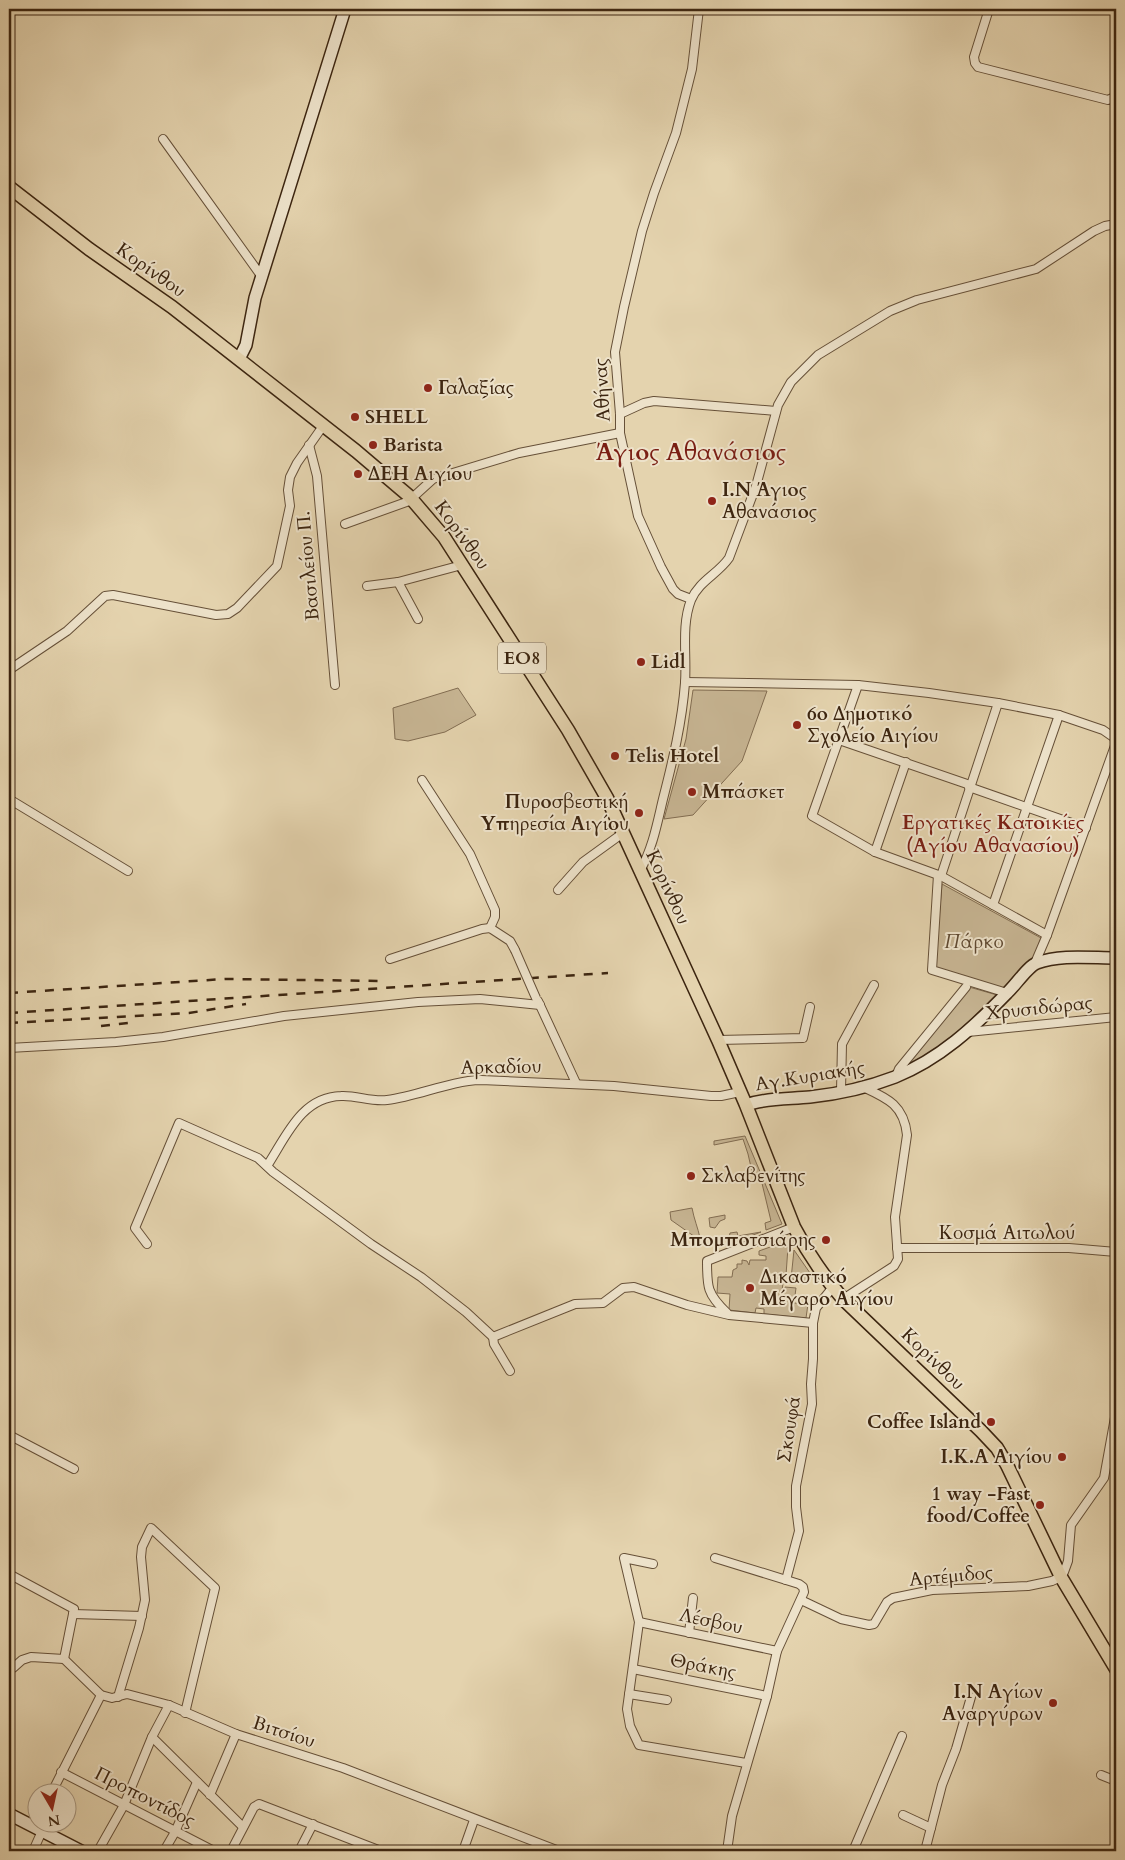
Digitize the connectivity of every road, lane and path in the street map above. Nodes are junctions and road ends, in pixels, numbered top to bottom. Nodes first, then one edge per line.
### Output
1 (344, 9) edge
2 (699, 9) edge
3 (989, 9) edge
4 (1116, 96) edge
5 (163, 139) dead end
6 (9, 187) edge
7 (1116, 224) edge
8 (262, 277) junction
9 (239, 359) junction
10 (776, 411) junction
11 (620, 414) junction
12 (323, 426) junction
13 (620, 433) junction
14 (309, 445) junction
15 (412, 499) junction
16 (344, 524) dead end
17 (462, 564) junction
18 (398, 582) junction
19 (367, 586) dead end
20 (692, 600) junction
21 (418, 619) dead end
22 (9, 670) edge
23 (685, 682) junction
24 (335, 685) dead end
25 (858, 685) junction
26 (998, 703) junction
27 (1059, 716) junction
28 (1116, 739) edge
29 (839, 740) junction
30 (1116, 743) edge
31 (906, 762) junction
32 (422, 780) dead end
33 (970, 786) junction
34 (9, 799) edge
35 (1026, 807) junction
36 (1086, 828) junction
37 (623, 833) junction
38 (875, 852) junction
39 (640, 870) junction
40 (128, 871) dead end
41 (940, 875) junction
42 (558, 890) dead end
43 (993, 905) junction
44 (490, 928) junction
45 (1047, 935) junction
46 (1116, 958) edge
47 (390, 959) dead end
48 (1035, 963) junction
49 (874, 985) dead end
50 (966, 987) dead end
51 (1007, 993) junction
52 (538, 1001) junction
53 (810, 1007) dead end
54 (1116, 1017) edge
55 (966, 1032) junction
56 (718, 1040) junction
57 (9, 1048) edge
58 (896, 1076) junction
59 (576, 1083) junction
60 (862, 1086) junction
61 (841, 1091) junction
62 (740, 1092) junction
63 (746, 1104) junction
64 (267, 1166) junction
65 (794, 1227) junction
66 (147, 1244) dead end
67 (897, 1248) junction
68 (1116, 1252) edge
69 (833, 1288) junction
70 (843, 1299) junction
71 (729, 1315) junction
72 (813, 1323) junction
73 (493, 1337) junction
74 (510, 1371) dead end
75 (1116, 1412) edge
76 (9, 1435) edge
77 (74, 1469) dead end
78 (714, 1558) dead end
79 (653, 1564) dead end
80 (9, 1574) edge
81 (1061, 1577) junction
82 (786, 1580) junction
83 (693, 1598) dead end
84 (801, 1600) junction
85 (73, 1614) junction
86 (142, 1616) junction
87 (639, 1622) junction
88 (689, 1633) junction
89 (777, 1651) junction
90 (64, 1658) junction
91 (9, 1668) edge
92 (632, 1669) junction
93 (1116, 1669) edge
94 (629, 1694) junction
95 (101, 1695) junction
96 (767, 1696) junction
97 (118, 1697) junction
98 (971, 1697) dead end
99 (667, 1700) dead end
100 (168, 1705) junction
101 (185, 1712) junction
102 (236, 1734) junction
103 (902, 1736) dead end
104 (152, 1738) junction
105 (746, 1763) junction
106 (61, 1772) junction
107 (1101, 1775) dead end
108 (1116, 1781) edge
109 (56, 1782) edge
110 (197, 1782) junction
111 (210, 1794) junction
112 (124, 1805) junction
113 (9, 1814) edge
114 (903, 1815) dead end
115 (474, 1820) junction
116 (28, 1823) edge
117 (313, 1824) junction
118 (243, 1827) junction
119 (931, 1828) junction
120 (37, 1832) edge
121 (47, 1832) edge
122 (176, 1832) junction
123 (34, 1851) edge
124 (81, 1851) edge
125 (98, 1851) edge
126 (164, 1851) edge
127 (214, 1851) edge
128 (231, 1851) edge
129 (299, 1851) edge
130 (381, 1851) edge
131 (463, 1851) edge
132 (559, 1851) edge
133 (727, 1851) edge
134 (853, 1851) edge
135 (924, 1851) edge

1 - 8 main road
2 - 11 street, Αθήνας
3 - 4 street
5 - 8 street
6 - 9 main road, Κορίνθου / ΕΟ8
7 - 10 street
8 - 9 main road
9 - 12 main road, Κορίνθου / ΕΟ8
10 - 11 street
10 - 20 street
11 - 13 street, Αθήνας
12 - 14 street
12 - 15 main road, Κορίνθου / ΕΟ8
13 - 15 street
13 - 20 street, Αθήνας
14 - 22 street
14 - 24 street, Βασιλείου Π.
15 - 16 street
15 - 17 main road, Κορίνθου / ΕΟ8
17 - 18 street
17 - 37 main road, Κορίνθου / ΕΟ8
18 - 19 street
18 - 21 street
20 - 23 street
23 - 25 street
23 - 39 street
25 - 26 street
25 - 29 street
26 - 27 street
26 - 33 street
27 - 28 street
27 - 35 street
29 - 31 street
29 - 38 street
30 - 36 street
31 - 33 street
31 - 38 street
32 - 44 street
33 - 35 street
33 - 41 street
34 - 40 street
35 - 36 street
35 - 43 street
36 - 45 street
37 - 39 main road, Κορίνθου / ΕΟ8
37 - 42 street
38 - 41 street
39 - 56 main road, Κορίνθου / ΕΟ8
41 - 43 street
41 - 51 street
43 - 45 street
44 - 47 street
44 - 52 street, bridge
45 - 48 street
46 - 48 main road
48 - 51 main road, Αγ.Κυριακής
49 - 61 street
50 - 58 street
51 - 55 main road, Αγ.Κυριακής
52 - 57 street
52 - 59 street
53 - 56 street
54 - 55 street, Χρυσιδώρας
55 - 58 main road, Αγ.Κυριακής
56 - 62 main road, Κορίνθου / ΕΟ8
58 - 60 main road, Αγ.Κυριακής
59 - 62 street, Αρκαδίου
59 - 64 street, Αρκαδίου
60 - 61 main road, Αγ.Κυριακής
60 - 67 street
61 - 63 main road, Αγ.Κυριακής
62 - 63 main road, Κορίνθου / ΕΟ8
63 - 65 main road, Κορίνθου / ΕΟ8
64 - 66 street
64 - 73 street
65 - 69 main road, Κορίνθου / ΕΟ8
65 - 71 street
67 - 68 street, Κοσμά Αιτωλού
67 - 70 street
69 - 70 main road, Κορίνθου / ΕΟ8
69 - 72 street, Σκουφά
70 - 81 main road, Κορίνθου / ΕΟ8
71 - 72 street
71 - 73 street
72 - 82 street, Σκουφά
73 - 74 street
75 - 81 street
76 - 77 street
78 - 82 street
79 - 87 street
80 - 85 street
81 - 84 street, Αρτέμιδος
81 - 93 main road, Κορίνθου / ΕΟ8
82 - 84 street
83 - 88 street
84 - 89 street
85 - 86 street
85 - 90 street
86 - 97 street
86 - 101 street
87 - 88 street, Λέσβου
87 - 92 street
88 - 89 street, Λέσβου
89 - 96 street
90 - 91 street
90 - 95 street
92 - 94 street
92 - 96 street, Θράκης
94 - 99 street
94 - 105 street
95 - 97 street, Βιτσίου
95 - 106 street
96 - 105 street
97 - 100 street, Βιτσίου
98 - 119 street
100 - 101 street, Βιτσίου
100 - 104 street
101 - 102 street, Βιτσίου
102 - 111 street
102 - 115 street, Βιτσίου
103 - 134 street
104 - 110 street
104 - 112 street
105 - 133 street
106 - 109 street
106 - 112 street, Προποντίδος
107 - 108 street
110 - 111 street
110 - 122 street
111 - 118 street
112 - 122 street, Προποντίδος
112 - 125 street
113 - 116 main road
114 - 119 street
115 - 131 street
115 - 132 street, Βιτσίου
117 - 118 street
117 - 129 street
117 - 130 street
118 - 128 street
119 - 135 street
120 - 123 street
121 - 124 main road
122 - 126 street
122 - 127 street, Προποντίδος

